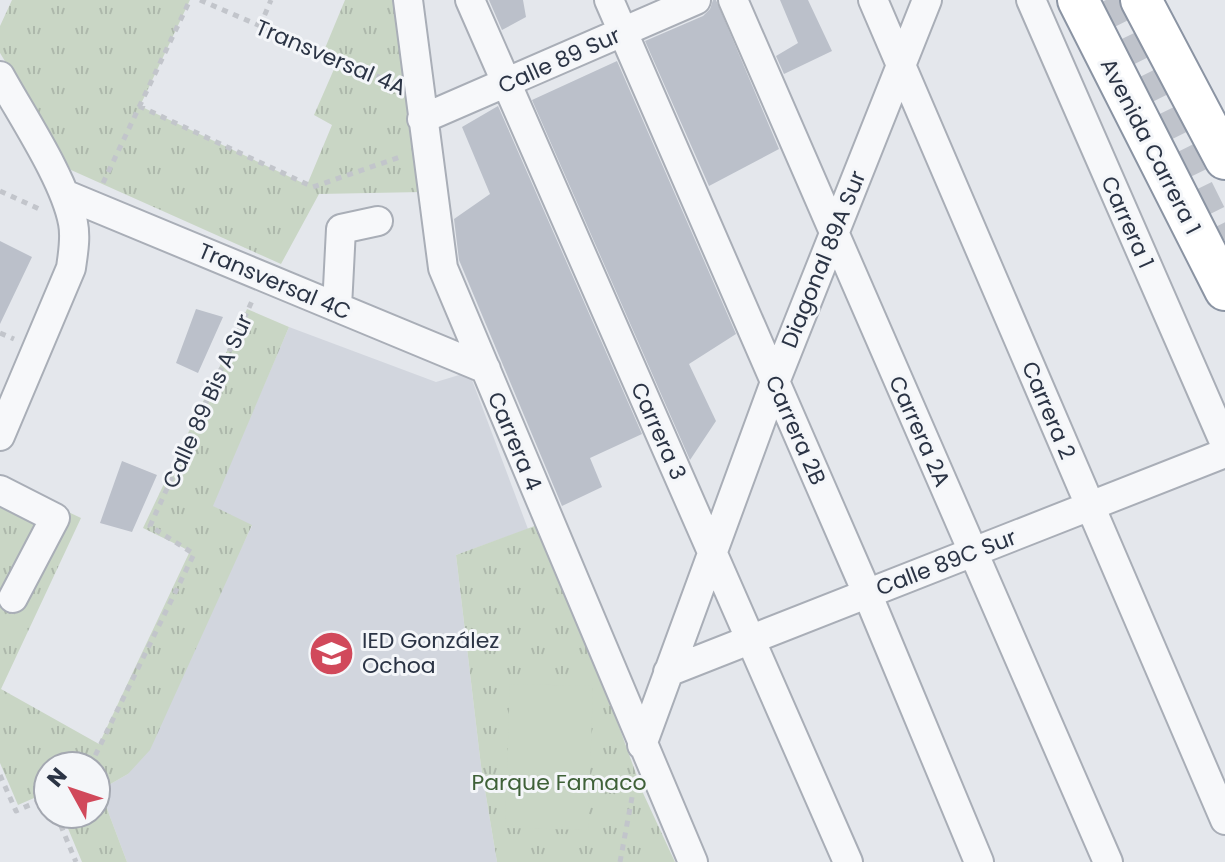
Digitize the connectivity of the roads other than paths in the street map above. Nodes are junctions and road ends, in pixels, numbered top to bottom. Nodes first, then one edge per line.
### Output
1 (408, 0) edge
2 (470, 0) edge
3 (609, 0) edge
4 (696, 0) edge
5 (733, 0) edge
6 (873, 0) edge
7 (927, 0) edge
8 (1031, 0) edge
9 (1078, 0) edge
10 (1141, 0) edge
11 (622, 32) junction
12 (901, 65) junction
13 (0, 76) edge
14 (507, 82) junction
15 (421, 107) junction
16 (1225, 159) edge
17 (83, 215) junction
18 (378, 221) dead end
19 (834, 232) junction
20 (1225, 290) edge
21 (337, 307) junction
22 (486, 369) junction
23 (775, 382) junction
24 (0, 436) edge
25 (1225, 444) edge
26 (1225, 453) edge
27 (0, 490) edge
28 (1090, 505) junction
29 (973, 552) junction
30 (714, 555) junction
31 (867, 593) junction
32 (13, 598) dead end
33 (750, 639) junction
34 (668, 672) junction
35 (642, 745) junction
36 (1225, 820) edge
37 (693, 862) edge
38 (848, 862) edge
39 (979, 862) edge
40 (1108, 862) edge

1 - 15 street, Carrera 4
2 - 14 street, Carrera 3
3 - 11 street, Carrera 2B
4 - 11 street, Calle 89 Sur
5 - 19 street, Carrera 2A
6 - 12 street, Carrera 2
7 - 12 street, Diagonal 89A Sur
8 - 25 street, Carrera 1
9 - 20 highway, Avenida Carrera 1
10 - 16 highway
11 - 14 street, Calle 89 Sur
11 - 23 street, Carrera 2B
12 - 19 street, Diagonal 89A Sur
12 - 28 street, Carrera 2
13 - 17 street, Transversal 4C
14 - 15 street, Calle 89 Sur
14 - 30 street, Carrera 3
15 - 22 street, Carrera 4
17 - 21 street, Transversal 4C
17 - 24 street
18 - 21 street
19 - 23 street, Diagonal 89A Sur
19 - 29 street, Carrera 2A
21 - 22 street, Transversal 4C
22 - 35 street, Carrera 4
23 - 30 street, Diagonal 89A Sur
23 - 31 street, Carrera 2B
26 - 28 street, Calle 89C Sur
27 - 32 street
28 - 29 street, Calle 89C Sur
28 - 36 street, Carrera 2
29 - 31 street, Calle 89C Sur
29 - 40 street, Carrera 2A
30 - 33 street, Carrera 3
30 - 34 street, Diagonal 89A Sur
31 - 33 street, Calle 89C Sur
31 - 39 street, Carrera 2B
33 - 34 street, Calle 89C Sur
33 - 38 street, Carrera 3
34 - 35 street, Diagonal 89A Sur
35 - 37 street, Carrera 4

